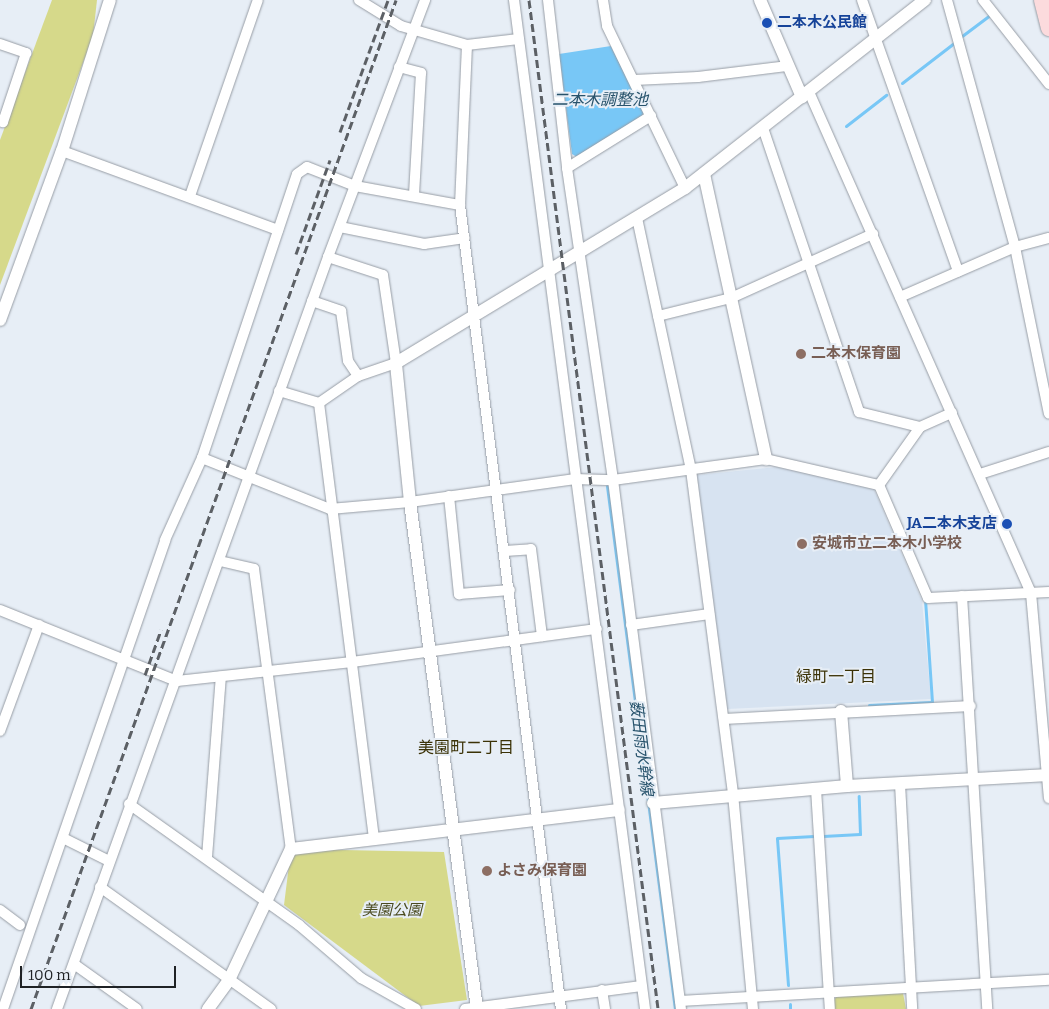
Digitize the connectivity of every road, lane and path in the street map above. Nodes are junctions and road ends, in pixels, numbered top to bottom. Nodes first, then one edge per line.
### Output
1 (110, 0) edge
2 (258, 0) edge
3 (359, 0) edge
4 (425, 0) edge
5 (514, 0) edge
6 (548, 0) edge
7 (603, 0) edge
8 (760, 0) edge
9 (862, 0) edge
10 (926, 0) edge
11 (947, 0) edge
12 (982, 0) edge
13 (1042, 0) edge
14 (1049, 28) edge
15 (414, 30) junction
16 (876, 38) junction
17 (519, 39) junction
18 (0, 44) edge
19 (467, 46) junction
20 (788, 66) junction
21 (399, 67) junction
22 (634, 80) junction
23 (1049, 84) edge
24 (805, 95) junction
25 (651, 116) junction
26 (0, 120) edge
27 (763, 128) junction
28 (62, 151) junction
29 (568, 168) junction
30 (704, 174) junction
31 (355, 186) junction
32 (685, 188) junction
33 (190, 196) junction
34 (414, 196) junction
35 (460, 205) junction
36 (636, 218) junction
37 (340, 227) junction
38 (278, 230) junction
39 (873, 234) junction
40 (465, 238) junction
41 (1049, 238) edge
42 (1015, 247) junction
43 (580, 251) junction
44 (328, 257) junction
45 (808, 264) junction
46 (550, 269) junction
47 (958, 271) junction
48 (900, 296) junction
49 (731, 298) junction
50 (312, 301) junction
51 (474, 316) junction
52 (658, 316) junction
53 (0, 320) edge
54 (396, 363) junction
55 (358, 376) junction
56 (279, 391) junction
57 (319, 403) junction
58 (952, 413) junction
59 (1049, 414) edge
60 (920, 427) junction
61 (1049, 452) edge
62 (202, 458) junction
63 (766, 459) junction
64 (691, 470) junction
65 (980, 474) junction
66 (249, 478) junction
67 (574, 479) junction
68 (613, 480) junction
69 (879, 485) junction
70 (497, 489) junction
71 (449, 496) junction
72 (410, 502) junction
73 (330, 509) junction
74 (505, 551) junction
75 (220, 561) junction
76 (510, 590) junction
77 (1049, 592) edge
78 (1031, 593) junction
79 (962, 596) junction
80 (0, 610) edge
81 (709, 614) junction
82 (631, 625) junction
83 (39, 626) junction
84 (597, 629) junction
85 (542, 636) junction
86 (516, 640) junction
87 (432, 652) junction
88 (124, 658) junction
89 (352, 662) junction
90 (269, 672) junction
91 (220, 677) junction
92 (177, 681) junction
93 (971, 706) junction
94 (841, 711) junction
95 (724, 719) junction
96 (0, 731) edge
97 (1048, 776) edge
98 (974, 778) junction
99 (900, 784) junction
100 (847, 786) junction
101 (816, 789) junction
102 (734, 794) junction
103 (1049, 798) edge
104 (653, 803) junction
105 (128, 804) junction
106 (619, 810) junction
107 (539, 820) junction
108 (454, 829) junction
109 (63, 838) junction
110 (374, 840) junction
111 (291, 849) junction
112 (207, 857) junction
113 (109, 861) junction
114 (100, 887) junction
115 (268, 902) junction
116 (0, 910) edge
117 (20, 925) dead end
118 (74, 964) junction
119 (229, 980) junction
120 (1049, 980) edge
121 (986, 983) junction
122 (642, 986) junction
123 (912, 988) junction
124 (602, 990) junction
125 (829, 992) junction
126 (559, 994) junction
127 (752, 996) junction
128 (680, 1005) edge
129 (473, 1008) edge
130 (3, 1009) edge
131 (58, 1009) edge
132 (137, 1009) edge
133 (208, 1009) edge
134 (271, 1009) edge
135 (416, 1009) edge
136 (561, 1009) edge
137 (605, 1009) edge
138 (645, 1009) edge
139 (753, 1009) edge
140 (830, 1009) edge
141 (912, 1009) edge
142 (987, 1009) edge

1 - 28 street
2 - 33 street
3 - 15 street
4 - 15 street
5 - 17 street
6 - 29 street
7 - 22 street
8 - 20 street
9 - 16 street
10 - 16 street
11 - 42 street
12 - 23 street
13 - 14 main road
15 - 19 street
15 - 21 street
16 - 24 street
16 - 47 street
17 - 19 street
17 - 46 street
18 - 26 street
19 - 35 street
20 - 22 street
20 - 24 street
21 - 31 street
21 - 34 street
22 - 25 street
24 - 27 street
24 - 39 street
25 - 29 street
25 - 32 street
27 - 30 street
27 - 45 street
28 - 33 street
28 - 53 street
29 - 43 street
30 - 32 street
30 - 49 street
31 - 34 street
31 - 37 street
31 - 38 street
32 - 36 street
33 - 38 street
34 - 35 street
35 - 40 street
36 - 43 street
36 - 52 street
37 - 40 street
37 - 44 street
38 - 62 street
39 - 45 street
39 - 48 street
40 - 51 street
41 - 42 street
42 - 47 street
42 - 59 street
43 - 46 street
43 - 68 street
44 - 50 street
44 - 54 street
45 - 49 street
45 - 60 street
46 - 51 street
46 - 67 street
47 - 48 street
48 - 58 street
49 - 52 street
49 - 63 street
50 - 55 street
50 - 56 street
51 - 54 street
51 - 70 street
52 - 64 street
54 - 55 street
54 - 72 street
55 - 57 street
56 - 57 street
56 - 66 street
57 - 73 street
58 - 60 street
58 - 65 street
60 - 69 street
61 - 65 street
62 - 66 street
62 - 88 street
63 - 64 street
63 - 69 street
64 - 68 street
64 - 81 street
65 - 78 street
66 - 73 street
66 - 75 street
67 - 68 street
67 - 70 street
67 - 84 street
68 - 82 street
69 - 79 street
70 - 71 street
70 - 74 street
71 - 72 street
71 - 76 street
72 - 73 street
72 - 87 street
73 - 89 street
74 - 76 street
74 - 85 street
75 - 90 street
75 - 92 street
76 - 86 street
77 - 78 street
78 - 79 street
78 - 97 street
79 - 93 street
80 - 83 street
81 - 82 street
81 - 95 street
82 - 104 street
83 - 88 street
83 - 96 street
84 - 85 street
84 - 106 street
85 - 86 street
86 - 87 street
86 - 107 street
87 - 89 street
87 - 108 street
88 - 92 street
88 - 109 street
89 - 90 street
89 - 110 street
90 - 91 street
90 - 111 street
91 - 92 street
91 - 112 street
92 - 105 street
93 - 94 street
93 - 98 street
94 - 95 street
94 - 100 street
95 - 102 street
97 - 98 street
97 - 103 street
98 - 99 street
98 - 121 street
99 - 100 street
99 - 123 street
100 - 101 street
101 - 102 street
101 - 125 street
102 - 104 street
102 - 127 street
104 - 128 street
105 - 112 street
105 - 113 street
106 - 107 street
106 - 122 street
107 - 108 street
107 - 126 street
108 - 110 street
108 - 129 street
109 - 113 street
109 - 130 street
110 - 111 street
111 - 115 street
112 - 115 street
113 - 114 street
114 - 118 street
114 - 119 street
115 - 119 street
115 - 135 street
116 - 117 street
118 - 131 street
118 - 132 street
119 - 133 street
119 - 134 street
120 - 121 street
121 - 123 street
121 - 142 street
122 - 124 street
122 - 138 street
123 - 125 street
123 - 141 street
124 - 126 street
124 - 137 street
125 - 127 street
125 - 140 street
126 - 129 street
126 - 136 street
127 - 128 street
127 - 139 street

